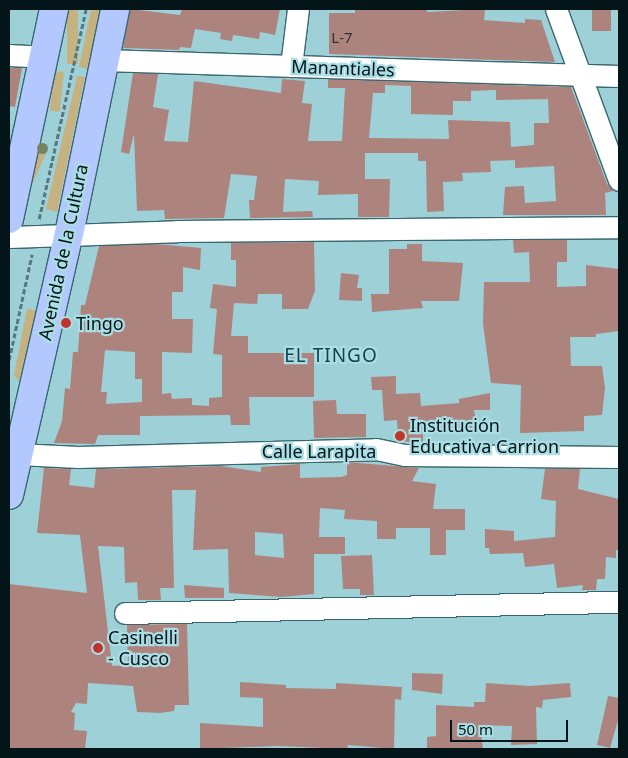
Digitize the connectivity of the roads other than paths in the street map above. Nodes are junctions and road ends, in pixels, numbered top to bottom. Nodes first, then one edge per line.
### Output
1 (54, 9) edge
2 (115, 9) edge
3 (298, 9) edge
4 (556, 9) edge
5 (9, 55) edge
6 (43, 57) junction
7 (103, 60) junction
8 (290, 66) junction
9 (583, 76) junction
10 (619, 76) edge
11 (619, 180) edge
12 (9, 219) edge
13 (619, 227) edge
14 (69, 234) junction
15 (9, 237) edge
16 (18, 454) junction
17 (619, 458) edge
18 (9, 495) edge
19 (619, 602) edge
20 (125, 614) dead end

1 - 6 highway
2 - 7 highway, Avenida de la Cultura
3 - 8 street
4 - 9 street
5 - 6 street
6 - 12 highway
7 - 8 street, Manantiales
7 - 14 highway, Avenida de la Cultura
8 - 9 street, Manantiales
9 - 10 street, Manantiales
9 - 11 street
13 - 14 street
14 - 15 street
14 - 16 highway, Avenida de la Cultura
16 - 17 street, Calle Larapita
16 - 18 highway, Avenida de la Cultura
19 - 20 street

